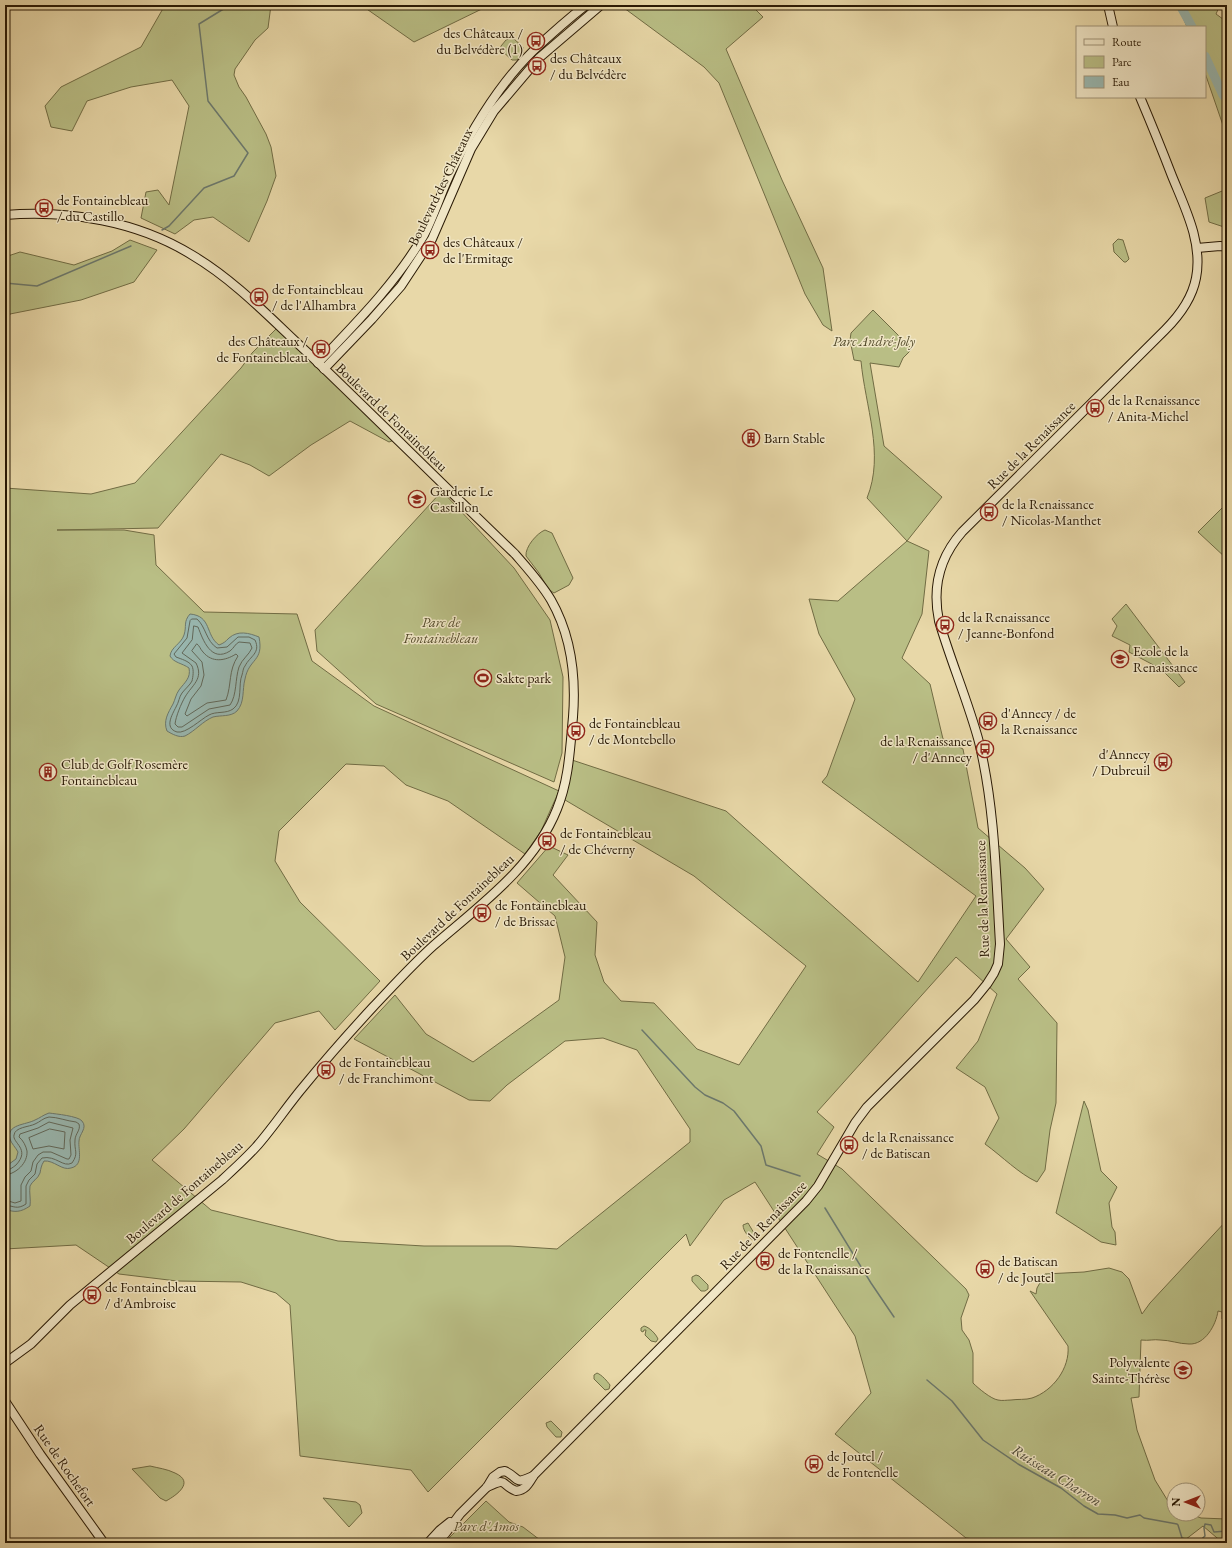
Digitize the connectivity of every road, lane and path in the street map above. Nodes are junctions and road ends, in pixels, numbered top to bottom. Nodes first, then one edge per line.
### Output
1 (586, 5) edge
2 (601, 5) edge
3 (1108, 5) edge
4 (1113, 26) edge
5 (1140, 98) edge
6 (5, 215) edge
7 (1227, 247) edge
8 (1197, 248) junction
9 (321, 366) junction
10 (5, 1363) edge
11 (5, 1401) edge
12 (460, 1514) junction
13 (104, 1543) edge
14 (428, 1543) edge
15 (436, 1543) edge

1 - 9 street, Boulevard des Châteaux
2 - 9 street, Boulevard des Châteaux
3 - 4 street
5 - 8 street, Rue de la Renaissance
6 - 9 street, Boulevard de Fontainebleau
7 - 8 street
8 - 12 street, Rue de la Renaissance
9 - 10 street, Boulevard de Fontainebleau
11 - 13 street, Rue de Rochefort
12 - 14 street, Rue de la Renaissance
12 - 15 street, Rue de la Renaissance

